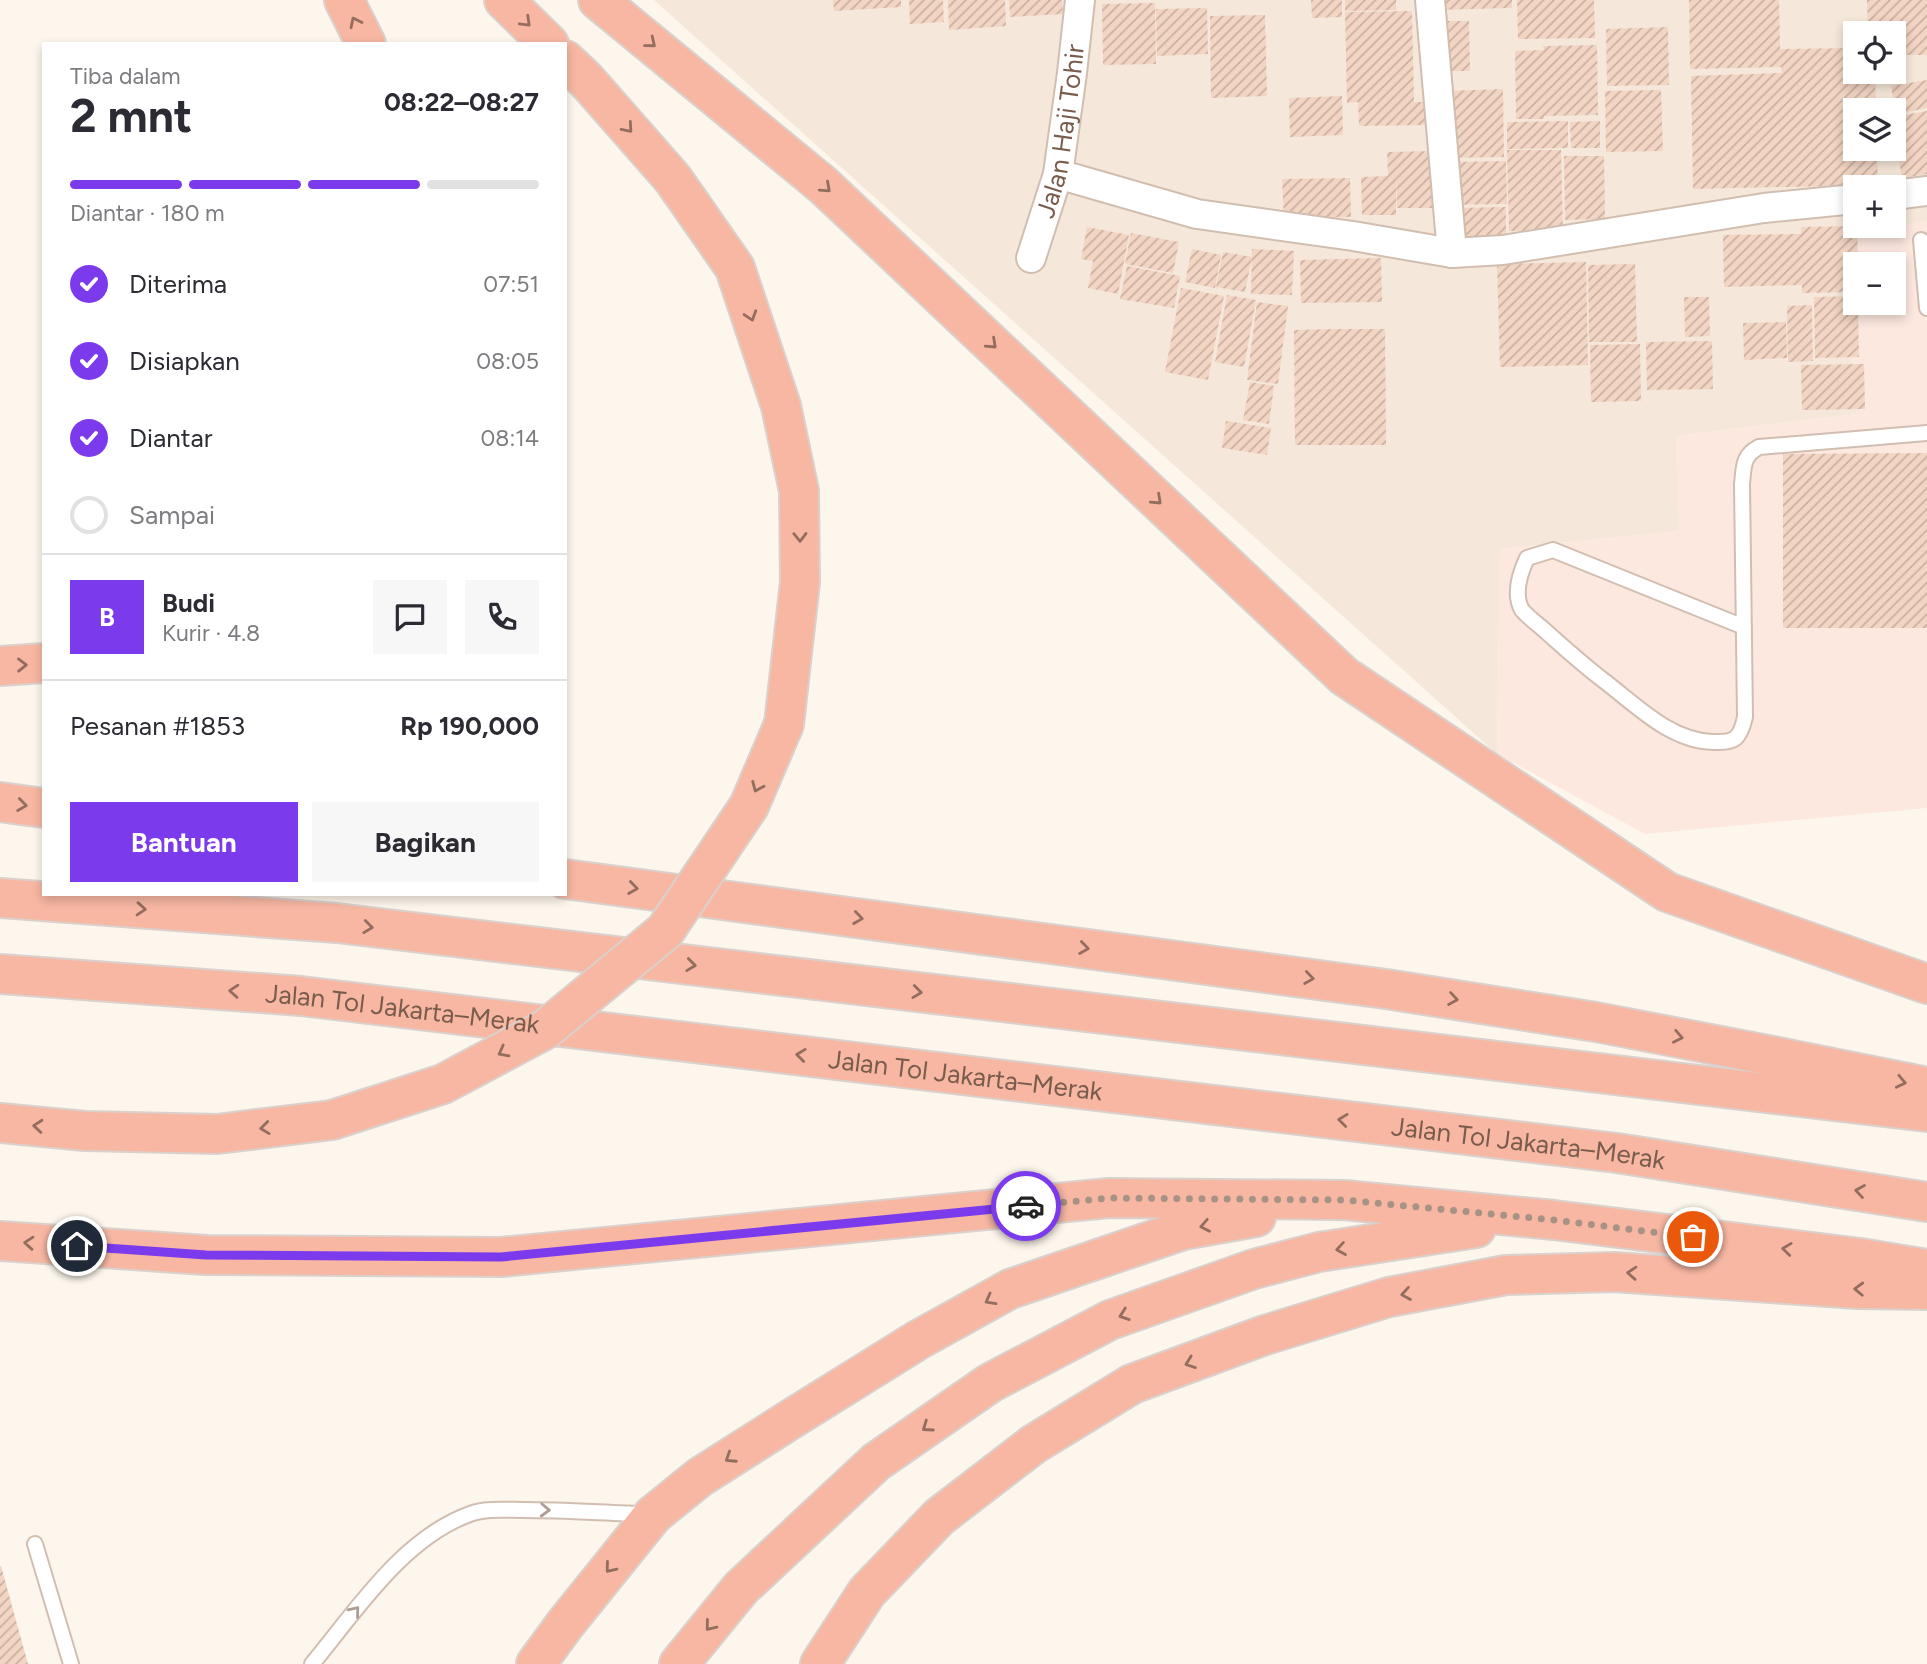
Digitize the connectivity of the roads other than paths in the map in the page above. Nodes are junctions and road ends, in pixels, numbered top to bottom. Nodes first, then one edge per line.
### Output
1 (344, 0) edge
2 (504, 0) edge
3 (598, 0) edge
4 (1080, 0) edge
5 (1430, 0) edge
6 (365, 42) edge
7 (547, 42) edge
8 (567, 62) edge
9 (1058, 174) junction
10 (1927, 191) edge
11 (1906, 194) edge
12 (1843, 200) edge
13 (1921, 240) dead end
14 (1452, 253) junction
15 (1031, 258) dead end
16 (1927, 308) edge
17 (1927, 433) edge
18 (1744, 627) junction
19 (42, 663) edge
20 (0, 666) edge
21 (0, 802) edge
22 (42, 808) edge
23 (567, 879) edge
24 (0, 898) edge
25 (0, 974) edge
26 (1927, 984) edge
27 (1927, 1087) edge
28 (1927, 1112) edge
29 (0, 1123) edge
30 (1344, 1200) junction
31 (1927, 1202) edge
32 (1554, 1220) junction
33 (0, 1241) edge
34 (1927, 1269) edge
35 (1927, 1290) edge
36 (653, 1514) junction
37 (34, 1544) dead end
38 (71, 1664) edge
39 (313, 1664) edge
40 (536, 1664) edge
41 (679, 1664) edge
42 (820, 1664) edge

6 -> 1 highway
2 -> 7 highway
3 -> 26 highway
4 - 9 street, Jalan Haji Tohir
5 - 14 street
8 -> 29 highway, bridge
9 - 14 street
9 - 15 street, Jalan Haji Tohir
10 - 11 street
12 - 14 street
13 - 16 lane
17 - 18 lane
18 - 18 lane
20 -> 19 highway
21 -> 22 highway
23 -> 27 highway
24 -> 28 highway
31 -> 25 highway, Jalan Tol Jakarta–Merak
30 - 32 highway
30 -> 33 highway
30 -> 36 highway
34 -> 32 highway
32 -> 41 highway
35 -> 42 highway
39 -> 36 lane
36 -> 40 highway
37 - 38 lane

